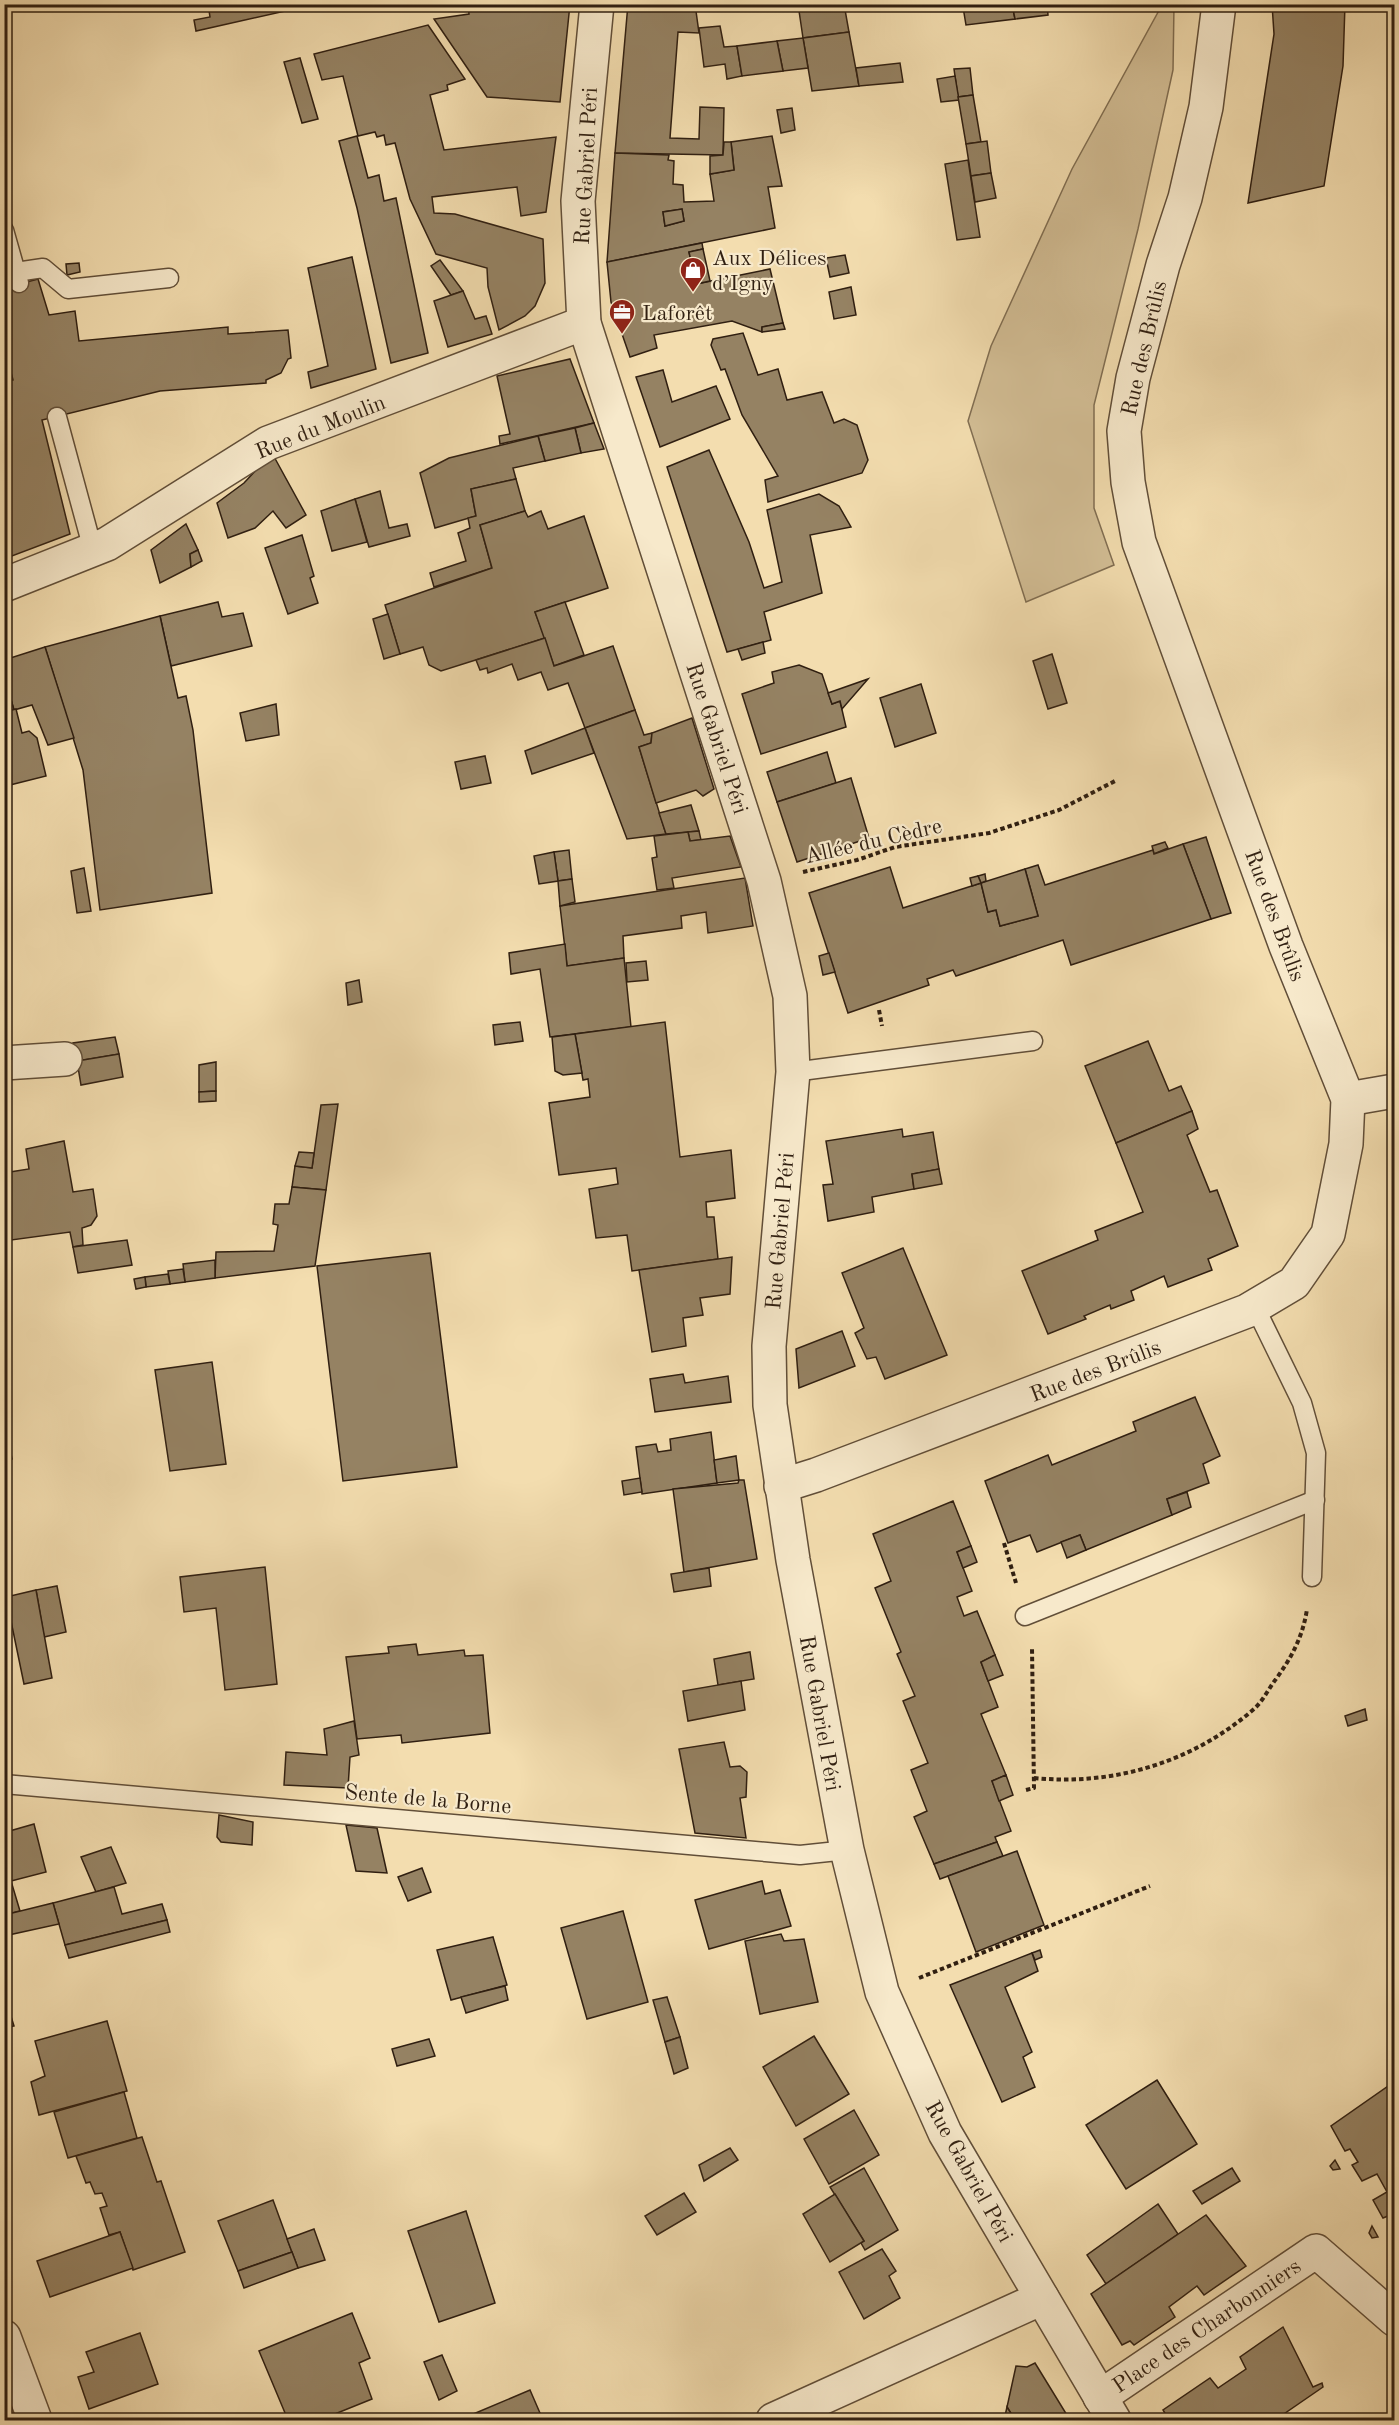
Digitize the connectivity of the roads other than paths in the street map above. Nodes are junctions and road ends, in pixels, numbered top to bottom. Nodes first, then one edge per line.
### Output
1 (597, 4) edge
2 (1219, 4) edge
3 (4, 230) edge
4 (168, 278) dead end
5 (584, 323) junction
6 (57, 417) dead end
7 (93, 550) junction
8 (4, 585) edge
9 (1033, 1041) dead end
10 (65, 1059) dead end
11 (4, 1064) edge
12 (793, 1072) junction
13 (1395, 1091) edge
14 (1348, 1099) junction
15 (1255, 1307) junction
16 (781, 1486) junction
17 (1315, 1500) junction
18 (1312, 1577) road end
19 (1025, 1616) road end
20 (4, 1784) edge
21 (847, 1850) junction
22 (1042, 2298) junction
23 (1395, 2319) edge
24 (4, 2337) edge
25 (1107, 2409) edge
26 (35, 2421) edge
27 (773, 2421) edge

1 - 5 street, Rue Gabriel Péri
2 - 14 street, Rue des Brûlis
3 - 4 lane
5 - 7 street, Rue du Moulin
5 - 12 street, Rue Gabriel Péri
6 - 7 lane
7 - 8 street, Rue du Moulin
9 - 12 lane
10 - 11 street
12 - 16 street, Rue Gabriel Péri
13 - 14 street
14 - 15 street, Rue des Brûlis
15 - 16 street, Rue des Brûlis
15 - 17 lane
16 - 21 street, Rue Gabriel Péri
17 - 18 lane
17 - 19 lane
20 - 21 lane, Sente de la Borne
21 - 22 street, Rue Gabriel Péri
22 - 25 street, Rue Gabriel Péri
22 - 27 street
23 - 25 street, Place des Charbonniers
24 - 26 street

